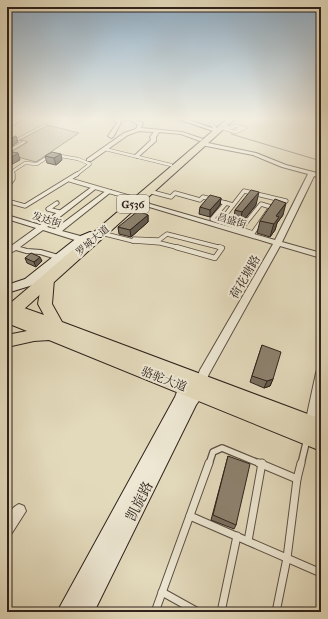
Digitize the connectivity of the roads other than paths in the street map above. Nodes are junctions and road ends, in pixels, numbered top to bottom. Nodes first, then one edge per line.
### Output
1 (16, 147) edge
2 (108, 147) edge
3 (148, 147) edge
4 (195, 147) edge
5 (196, 147) edge
6 (223, 147) edge
7 (105, 149) junction
8 (7, 152) edge
9 (137, 156) junction
10 (89, 160) dead end
11 (171, 164) junction
12 (312, 173) junction
13 (321, 176) edge
14 (70, 180) junction
15 (7, 187) edge
16 (95, 187) junction
17 (109, 191) junction
18 (140, 196) junction
19 (7, 201) edge
20 (286, 201) edge
21 (57, 202) dead end
22 (226, 203) junction
23 (233, 205) junction
24 (59, 212) junction
25 (8, 218) edge
26 (220, 222) junction
27 (40, 227) junction
28 (240, 230) junction
29 (56, 232) junction
30 (90, 236) junction
31 (133, 241) junction
32 (277, 244) junction
33 (14, 247) junction
34 (7, 253) edge
35 (321, 256) edge
36 (59, 258) junction
37 (48, 279) junction
38 (7, 289) edge
39 (8, 310) edge
40 (54, 330) junction
41 (7, 341) edge
42 (321, 373) edge
43 (194, 387) junction
44 (315, 432) edge
45 (262, 463) junction
46 (298, 479) junction
47 (19, 511) dead end
48 (190, 516) junction
49 (7, 528) edge
50 (237, 536) junction
51 (248, 541) junction
52 (287, 558) junction
53 (321, 573) edge
54 (162, 592) junction
55 (68, 612) edge
56 (83, 612) edge
57 (155, 612) edge
58 (198, 612) edge
59 (221, 612) edge
60 (276, 612) edge

1 - 8 lane
2 - 7 street
3 - 9 street
4 - 11 highway, 罗城大道 / G536
5 - 18 highway, 罗城大道 / G536
6 - 12 street
7 - 9 lane
7 - 10 street
9 - 11 lane
11 - 18 highway, 罗城大道 / G536
12 - 13 street
12 - 32 street, 荷花塘路
14 - 15 lane
14 - 16 lane
14 - 19 lane
16 - 17 lane
16 - 24 street
17 - 18 lane
17 - 29 street
18 - 22 lane
18 - 30 highway, 罗城大道 / G536
18 - 32 street, 昌盛街
20 - 23 lane
21 - 24 lane
22 - 23 lane
22 - 26 lane
23 - 26 lane
24 - 27 street
25 - 27 street, 发达街
26 - 28 lane
27 - 29 street, 发达街
27 - 33 street
28 - 28 lane
29 - 30 street, 发达街
30 - 31 lane
30 - 36 street
30 - 37 highway, 罗城大道 / G536
30 - 39 highway, 罗城大道 / G536
31 - 31 lane
32 - 35 street, 昌盛街
32 - 43 street, 荷花塘路
33 - 34 street
33 - 36 street
36 - 38 street
37 - 39 highway, 罗城大道 / G536
37 - 40 main road
39 - 40 main road, 骆驼大道
40 - 41 main road
40 - 43 main road, 骆驼大道
42 - 44 street
43 - 44 main road, 骆驼大道
43 - 55 street
43 - 56 street, 凯旋路
44 - 46 lane
45 - 46 lane
45 - 48 lane
45 - 51 lane
46 - 52 lane
47 - 49 street
48 - 50 lane
48 - 54 lane
50 - 51 lane
50 - 59 lane
51 - 52 lane
52 - 53 lane
52 - 60 lane
54 - 57 lane
54 - 58 lane

